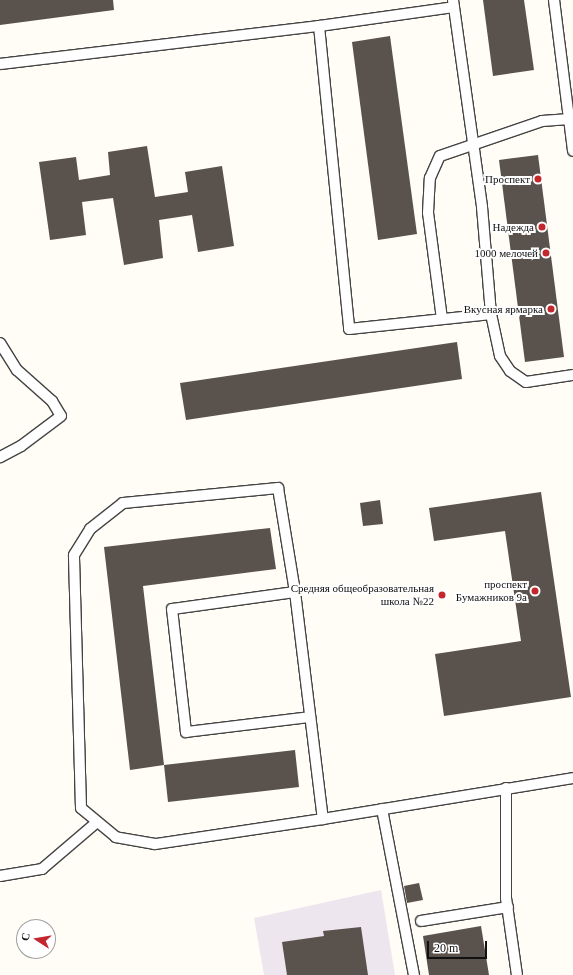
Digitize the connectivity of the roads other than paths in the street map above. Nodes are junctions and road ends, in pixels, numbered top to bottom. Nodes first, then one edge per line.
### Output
1 (554, 0) edge
2 (453, 3) edge
3 (319, 26) junction
4 (0, 64) edge
5 (571, 119) edge
6 (473, 144) junction
7 (573, 151) edge
8 (491, 314) junction
9 (442, 319) junction
10 (0, 343) edge
11 (573, 375) edge
12 (0, 457) edge
13 (295, 592) junction
14 (310, 717) junction
15 (573, 778) edge
16 (506, 788) junction
17 (382, 809) junction
18 (323, 819) junction
19 (97, 822) junction
20 (0, 876) edge
21 (508, 907) junction
22 (421, 921) dead end
23 (414, 975) edge
24 (517, 975) edge

1 - 5 lane
2 - 3 lane
2 - 6 lane
3 - 4 lane
3 - 9 lane
5 - 6 lane
5 - 7 lane
6 - 8 lane
6 - 9 lane
8 - 9 lane
8 - 11 lane
10 - 12 lane
13 - 14 lane
13 - 14 lane
13 - 19 lane
14 - 18 lane
15 - 16 lane
16 - 17 lane
16 - 21 lane
17 - 18 lane
17 - 23 lane
18 - 19 lane
19 - 20 lane
21 - 22 lane
21 - 24 lane

